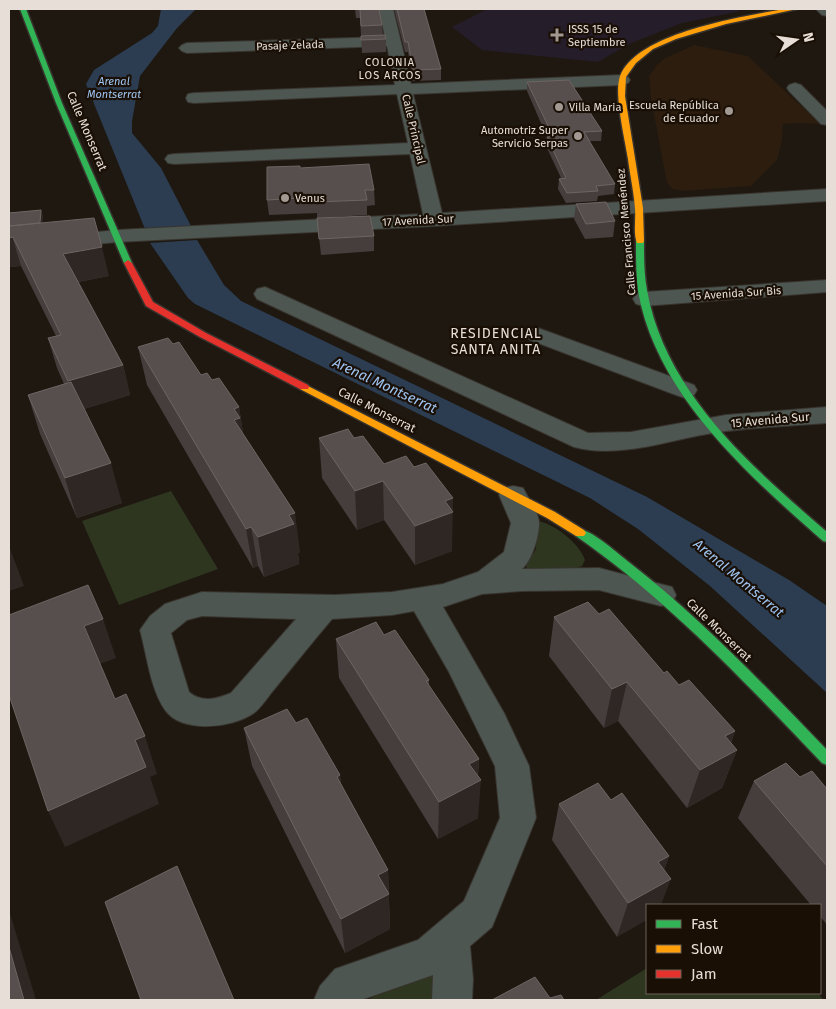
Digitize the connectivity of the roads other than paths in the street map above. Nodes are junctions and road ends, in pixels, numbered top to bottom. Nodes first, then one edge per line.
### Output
1 (23, 9) edge
2 (386, 9) edge
3 (794, 9) edge
4 (823, 9) edge
5 (827, 12) edge
6 (393, 41) junction
7 (187, 48) dead end
8 (622, 80) junction
9 (795, 88) dead end
10 (405, 90) junction
11 (194, 98) dead end
12 (827, 120) edge
13 (418, 148) junction
14 (174, 160) dead end
15 (827, 195) edge
16 (639, 208) junction
17 (434, 220) junction
18 (117, 236) junction
19 (9, 247) edge
20 (827, 286) edge
21 (265, 294) dead end
22 (644, 299) junction
23 (538, 336) dead end
24 (685, 390) junction
25 (827, 415) edge
26 (713, 425) junction
27 (513, 495) junction
28 (827, 538) edge
29 (484, 584) junction
30 (660, 594) junction
31 (423, 600) junction
32 (324, 607) junction
33 (827, 759) edge
34 (450, 938) junction
35 (334, 1000) edge
36 (452, 1000) edge

1 - 18 street, Calle Monserrat
2 - 6 street, Calle Principal
3 - 8 street
4 - 5 street
6 - 7 street, Pasaje Zelada
6 - 10 street, Calle Principal
8 - 10 street
8 - 16 street, Calle Francisco Menéndez
9 - 12 street
10 - 11 street
10 - 13 street, Calle Principal
13 - 14 street
13 - 17 street, Calle Principal
15 - 16 street, 17 Avenida Sur
16 - 17 street, 17 Avenida Sur
16 - 22 street, Calle Francisco Menéndez
17 - 18 street, 17 Avenida Sur
18 - 19 street, 17 Avenida Sur
18 - 27 street, Calle Monserrat
20 - 22 street, 15 Avenida Sur Bis
21 - 26 street, 15 Avenida Sur
22 - 24 street, Calle Francisco Menéndez
23 - 24 street
24 - 26 street, Calle Francisco Menéndez
25 - 26 street, 15 Avenida Sur
26 - 28 street, Calle Francisco Menéndez
27 - 29 street
27 - 30 street, Calle Monserrat
29 - 30 street
29 - 31 street
30 - 33 street, Calle Monserrat
31 - 32 street
31 - 34 street
32 - 32 street
34 - 35 street
34 - 36 street

